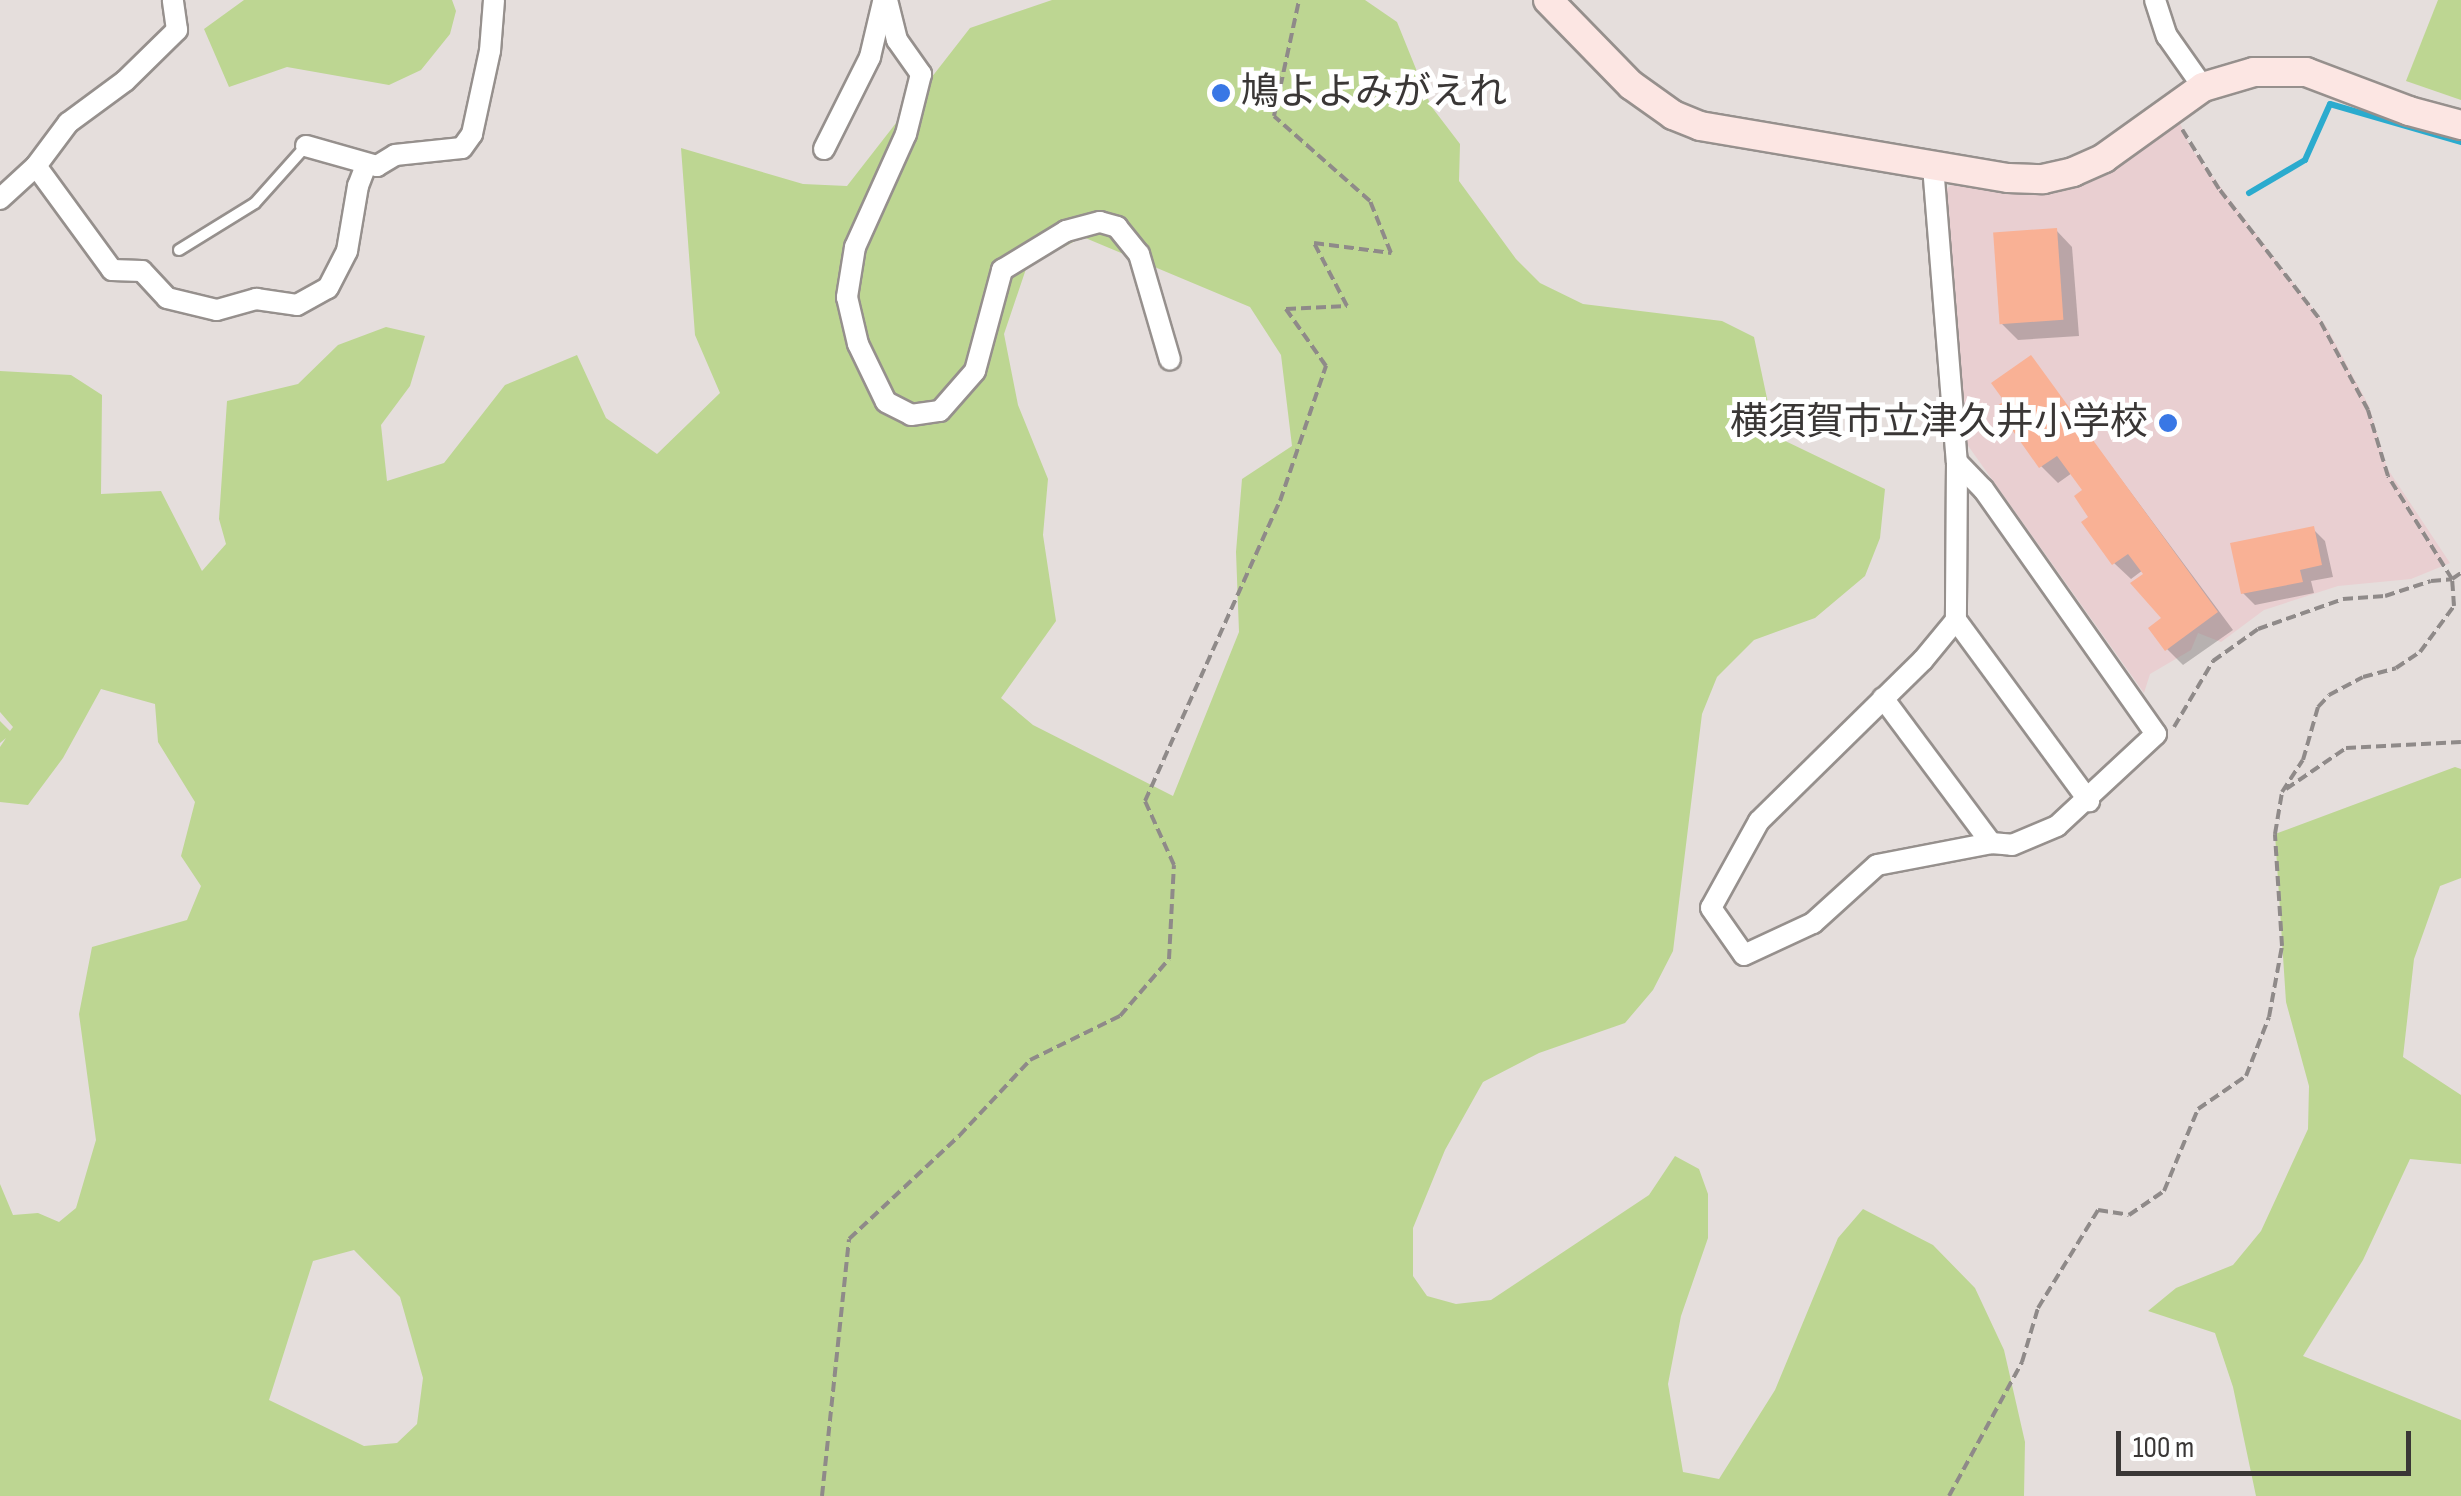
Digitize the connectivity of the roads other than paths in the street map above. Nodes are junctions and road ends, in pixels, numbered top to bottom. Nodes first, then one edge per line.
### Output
1 (173, 0) edge
2 (494, 0) edge
3 (885, 0) edge
4 (1548, 0) edge
5 (2155, 0) edge
6 (2204, 87) junction
7 (2461, 124) edge
8 (306, 146) joint
9 (824, 149) dead end
10 (366, 165) junction
11 (36, 166) junction
12 (1933, 166) junction
13 (0, 199) edge
14 (179, 250) dead end
15 (1170, 360) dead end
16 (1957, 462) junction
17 (1956, 620) junction
18 (1882, 698) junction
19 (2090, 801) junction
20 (1991, 843) junction

1 - 11 street
2 - 10 street
3 - 9 street
3 - 15 street
4 - 12 street
5 - 6 street
6 - 7 street
6 - 12 street
8 - 10 street
8 - 14 lane
10 - 11 street
11 - 13 street
12 - 16 street
16 - 17 street
16 - 19 street
17 - 18 street
17 - 19 street
18 - 20 street
18 - 20 street
19 - 20 street

